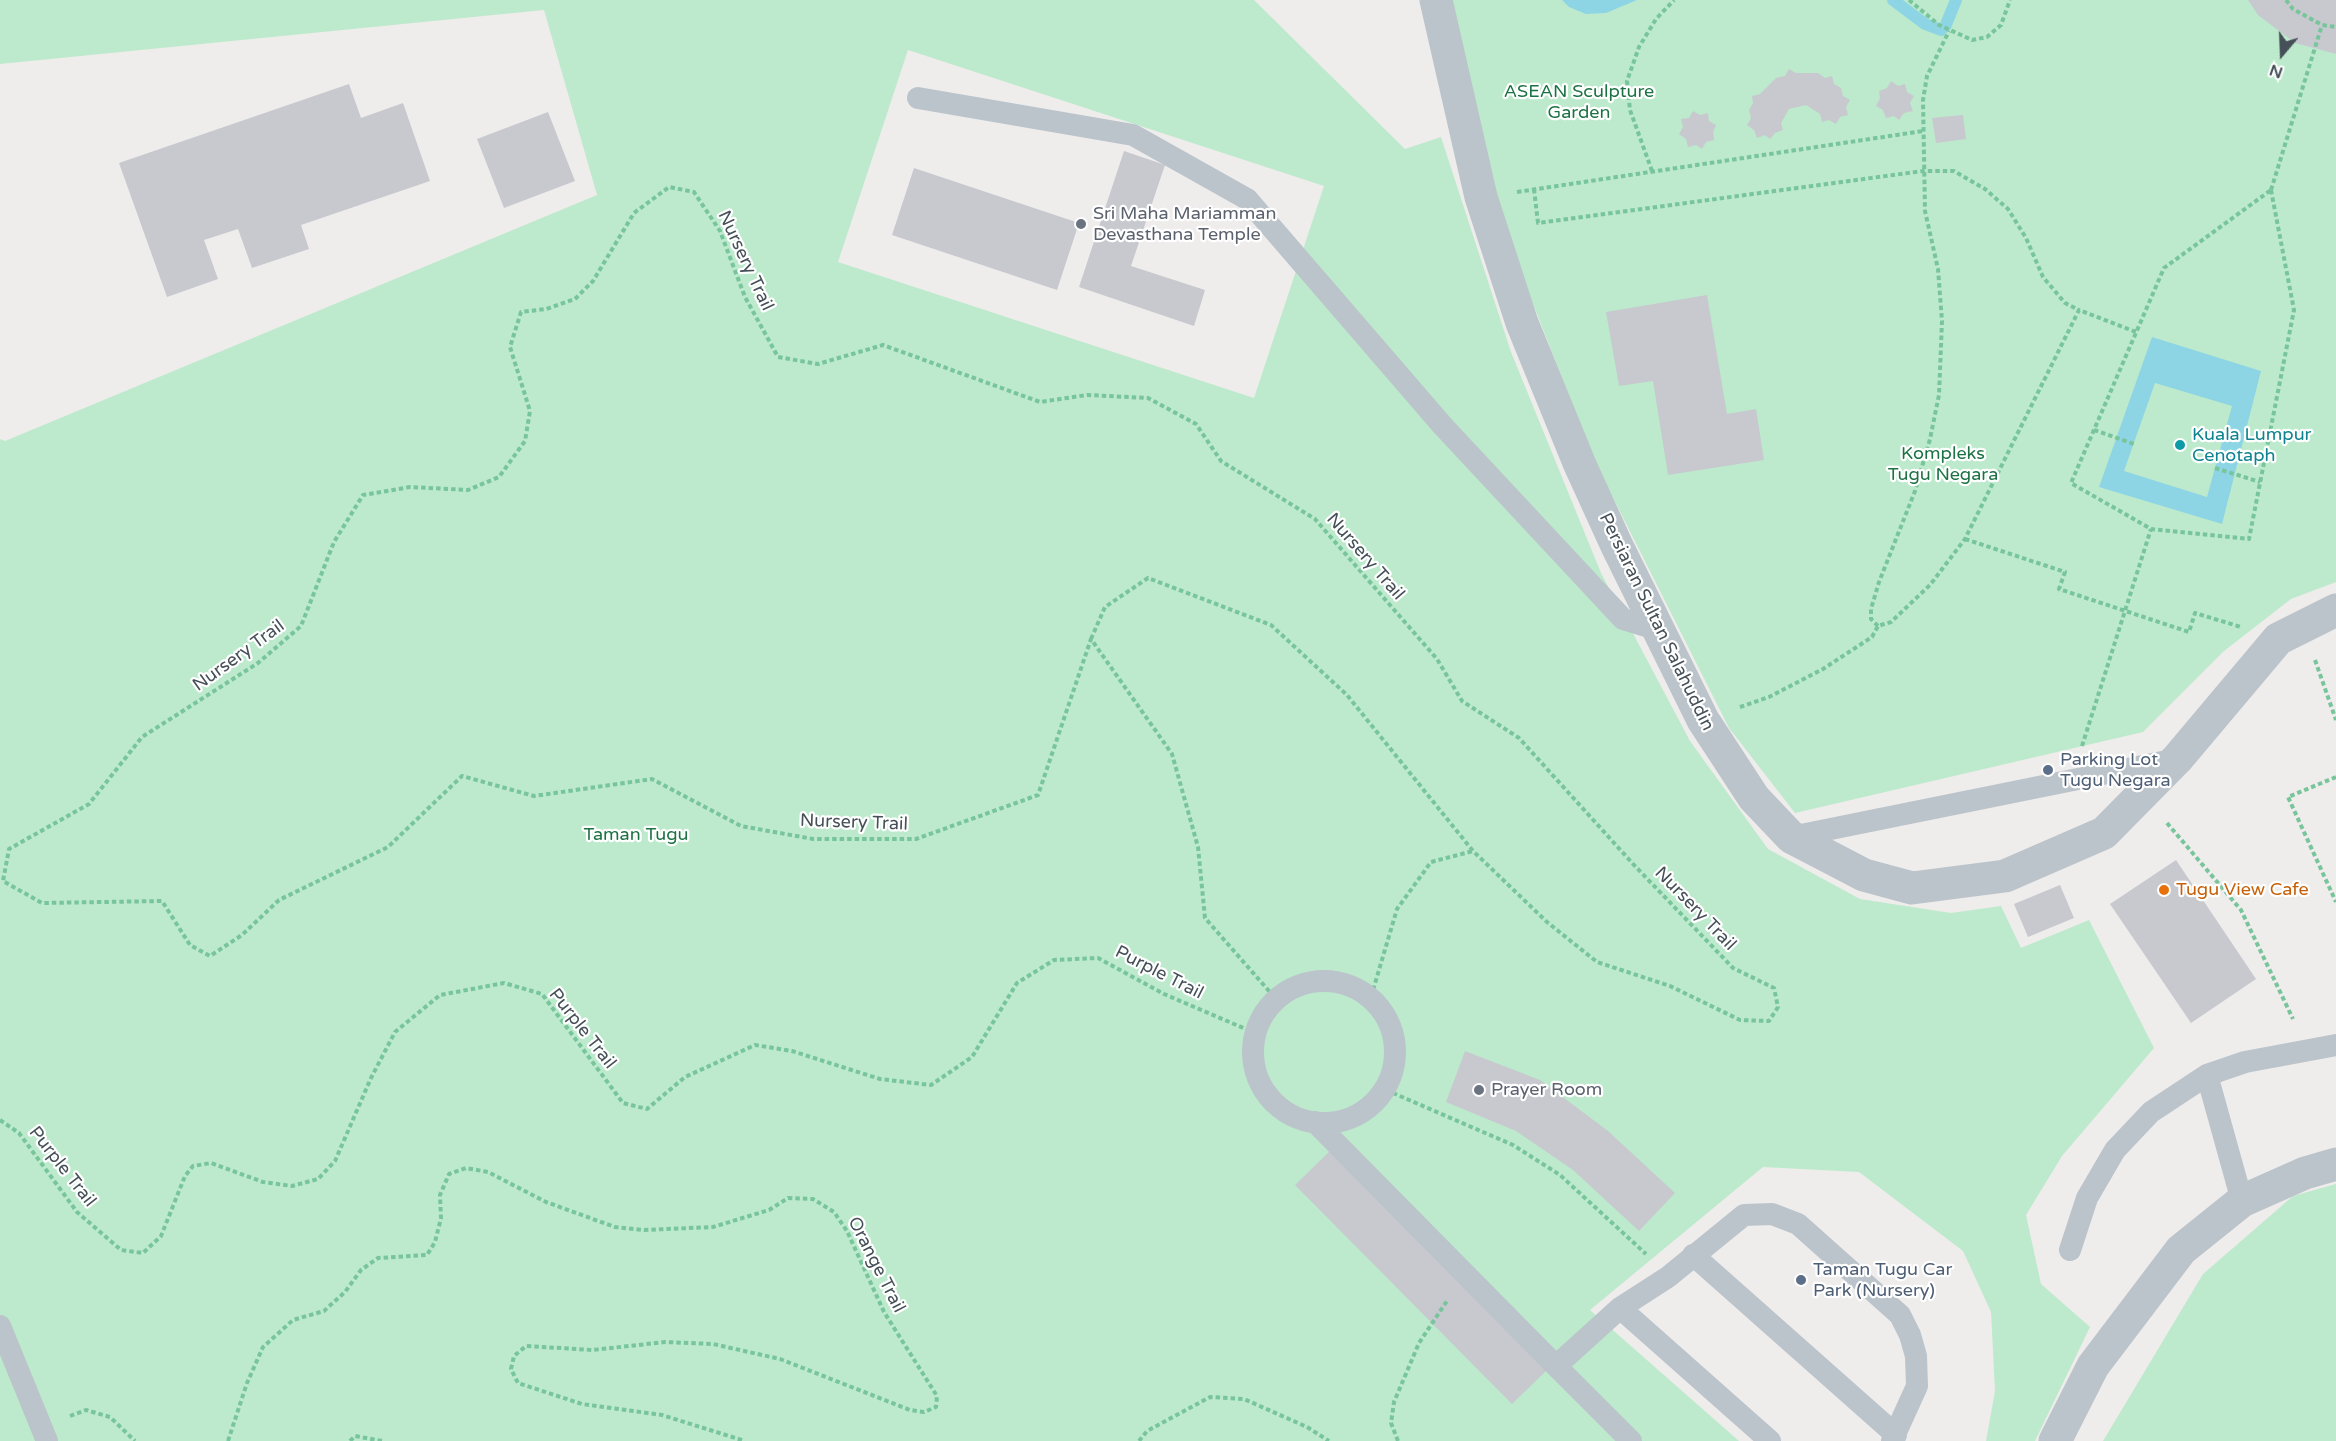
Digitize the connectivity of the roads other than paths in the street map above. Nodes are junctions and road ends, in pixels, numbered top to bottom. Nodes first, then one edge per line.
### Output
1 (1436, 0) edge
2 (918, 98) dead end
3 (2336, 610) edge
4 (1659, 630) junction
5 (2177, 759) junction
6 (1791, 837) junction
7 (2336, 1045) edge
8 (2207, 1075) junction
9 (1315, 1122) junction
10 (2336, 1164) edge
11 (2242, 1201) junction
12 (2070, 1250) dead end
13 (1693, 1255) junction
14 (1620, 1308) junction
15 (0, 1326) edge
16 (1556, 1366) junction
17 (1894, 1438) edge
18 (47, 1441) edge
19 (1631, 1441) edge
20 (1770, 1441) edge
21 (2055, 1441) edge

1 - 4 street, Persiaran Sultan Salahuddin
2 - 4 lane
3 - 5 street, Persiaran Sultan Salahuddin
4 - 6 street, Persiaran Sultan Salahuddin
5 - 6 lane
5 - 6 street, Persiaran Sultan Salahuddin
7 - 8 lane
8 - 11 lane
8 - 12 lane
9 - 9 lane
9 - 16 lane
10 - 11 street
11 - 21 street
13 - 14 lane
13 - 17 lane
13 - 17 lane
14 - 16 lane
14 - 20 lane
15 - 18 lane
16 - 19 lane

